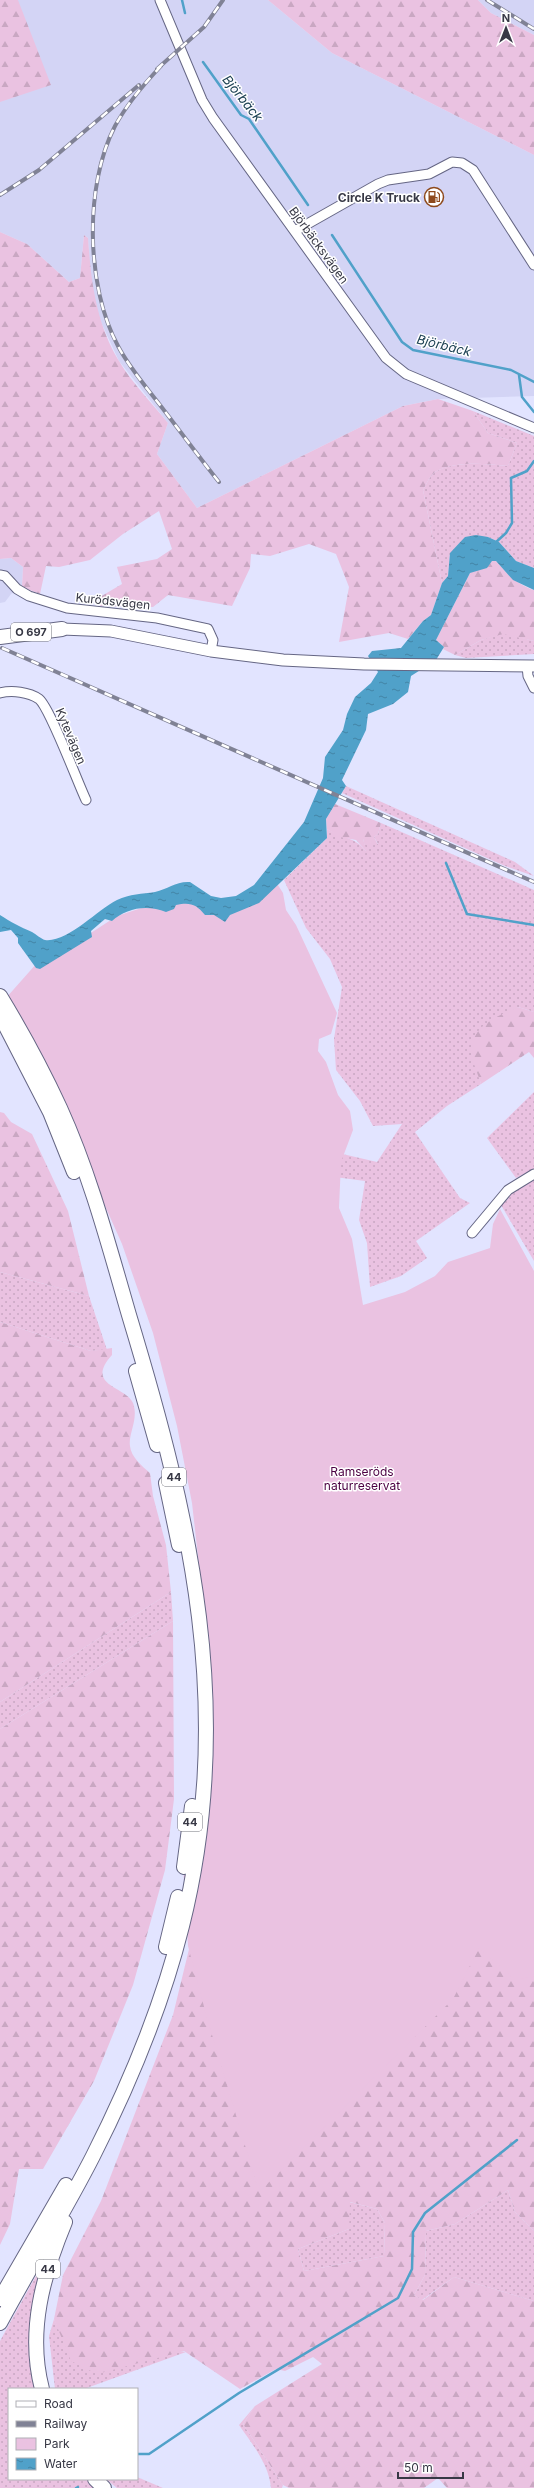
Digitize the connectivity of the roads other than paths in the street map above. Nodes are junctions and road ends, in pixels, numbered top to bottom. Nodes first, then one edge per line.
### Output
1 (160, 0) edge
2 (294, 231) junction
3 (534, 264) edge
4 (534, 428) edge
5 (0, 575) edge
6 (62, 629) junction
7 (0, 631) edge
8 (0, 637) edge
9 (211, 651) junction
10 (530, 666) edge
11 (534, 688) edge
12 (0, 693) edge
13 (86, 800) dead end
14 (0, 996) edge
15 (0, 1015) edge
16 (534, 1174) edge
17 (472, 1233) dead end
18 (93, 2156) junction
19 (0, 2299) edge
20 (0, 2323) edge
21 (42, 2388) edge
22 (96, 2480) edge
23 (104, 2488) edge

1 - 2 street, Björbäcksvägen
2 - 3 street
2 - 4 street, Björbäcksvägen
5 - 9 street, Kurödsvägen
6 - 7 main road, O 697
6 - 8 main road, O 697
6 - 9 street, O 697
9 - 10 street, O 697
10 - 11 street
12 - 13 street, Kytevägen
14 - 18 main road, 44
15 - 19 main road, 44
16 - 17 street
18 - 20 main road, 44
18 - 21 main road, 44
22 - 23 main road

